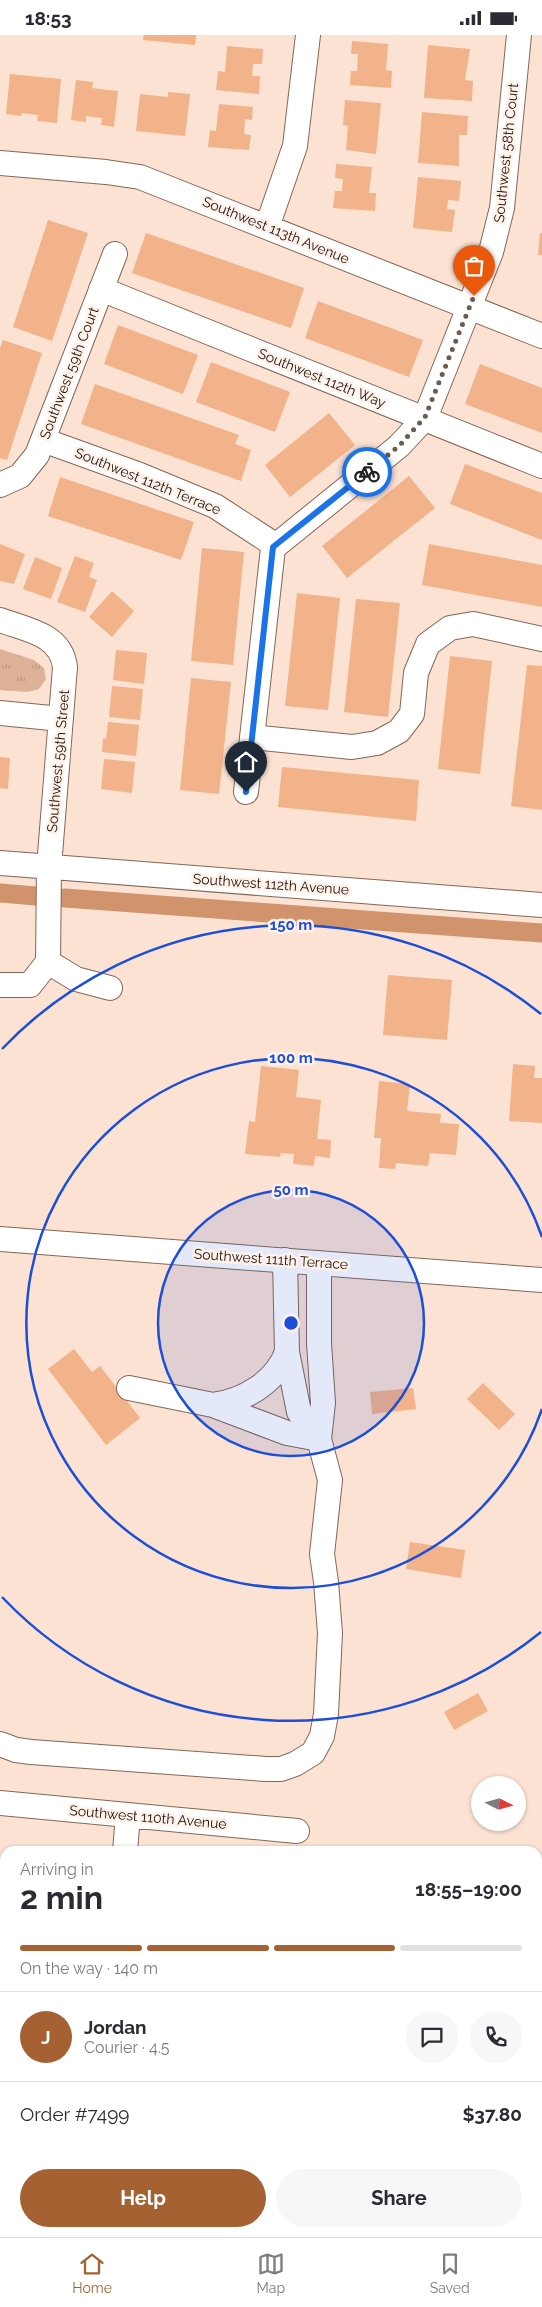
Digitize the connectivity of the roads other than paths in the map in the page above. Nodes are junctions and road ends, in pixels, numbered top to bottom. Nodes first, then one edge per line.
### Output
1 (308, 35) edge
2 (519, 35) edge
3 (0, 163) edge
4 (267, 227) junction
5 (114, 254) dead end
6 (102, 289) junction
7 (470, 307) junction
8 (542, 336) edge
9 (425, 417) junction
10 (43, 440) junction
11 (542, 466) edge
12 (4, 484) edge
13 (274, 546) junction
14 (0, 620) edge
15 (542, 639) edge
16 (0, 713) edge
17 (62, 719) junction
18 (252, 737) junction
19 (246, 792) dead end
20 (0, 863) edge
21 (49, 867) junction
22 (542, 905) edge
23 (48, 962) junction
24 (0, 985) edge
25 (110, 989) dead end
26 (0, 1239) edge
27 (285, 1260) junction
28 (319, 1263) junction
29 (542, 1280) edge
30 (287, 1352) junction
31 (129, 1388) dead end
32 (213, 1405) junction
33 (319, 1439) junction
34 (0, 1744) edge
35 (0, 1803) edge
36 (128, 1815) junction
37 (291, 1833) dead end
38 (125, 1846) edge

1 - 4 street
2 - 7 street, Southwest 58th Court
3 - 4 street, Southwest 113th Avenue
4 - 7 street, Southwest 113th Avenue
5 - 6 street, Southwest 59th Court
6 - 9 street, Southwest 112th Way
6 - 10 street, Southwest 59th Court
7 - 8 street, Southwest 113th Avenue
7 - 9 street, Southwest 58th Court
9 - 11 street, Southwest 112th Way
9 - 13 street, Southwest 58th Court
10 - 12 street, Southwest 59th Court
10 - 13 street, Southwest 112th Terrace
13 - 18 street
14 - 17 street, Southwest 59th Street
15 - 18 street
16 - 17 street
17 - 21 street, Southwest 59th Street
18 - 19 street
20 - 21 street, Southwest 112th Avenue
21 - 22 street, Southwest 112th Avenue
21 - 23 street, Southwest 59th Street
23 - 24 street
23 - 25 street
26 - 27 street, Southwest 111th Terrace
27 - 28 street, Southwest 111th Terrace
27 - 30 street
28 - 29 street, Southwest 111th Terrace
28 - 33 street
30 - 32 street
30 - 33 street
31 - 32 street
32 - 33 street
33 - 34 street
35 - 36 street, Southwest 110th Avenue
36 - 37 street, Southwest 110th Avenue
36 - 38 street

